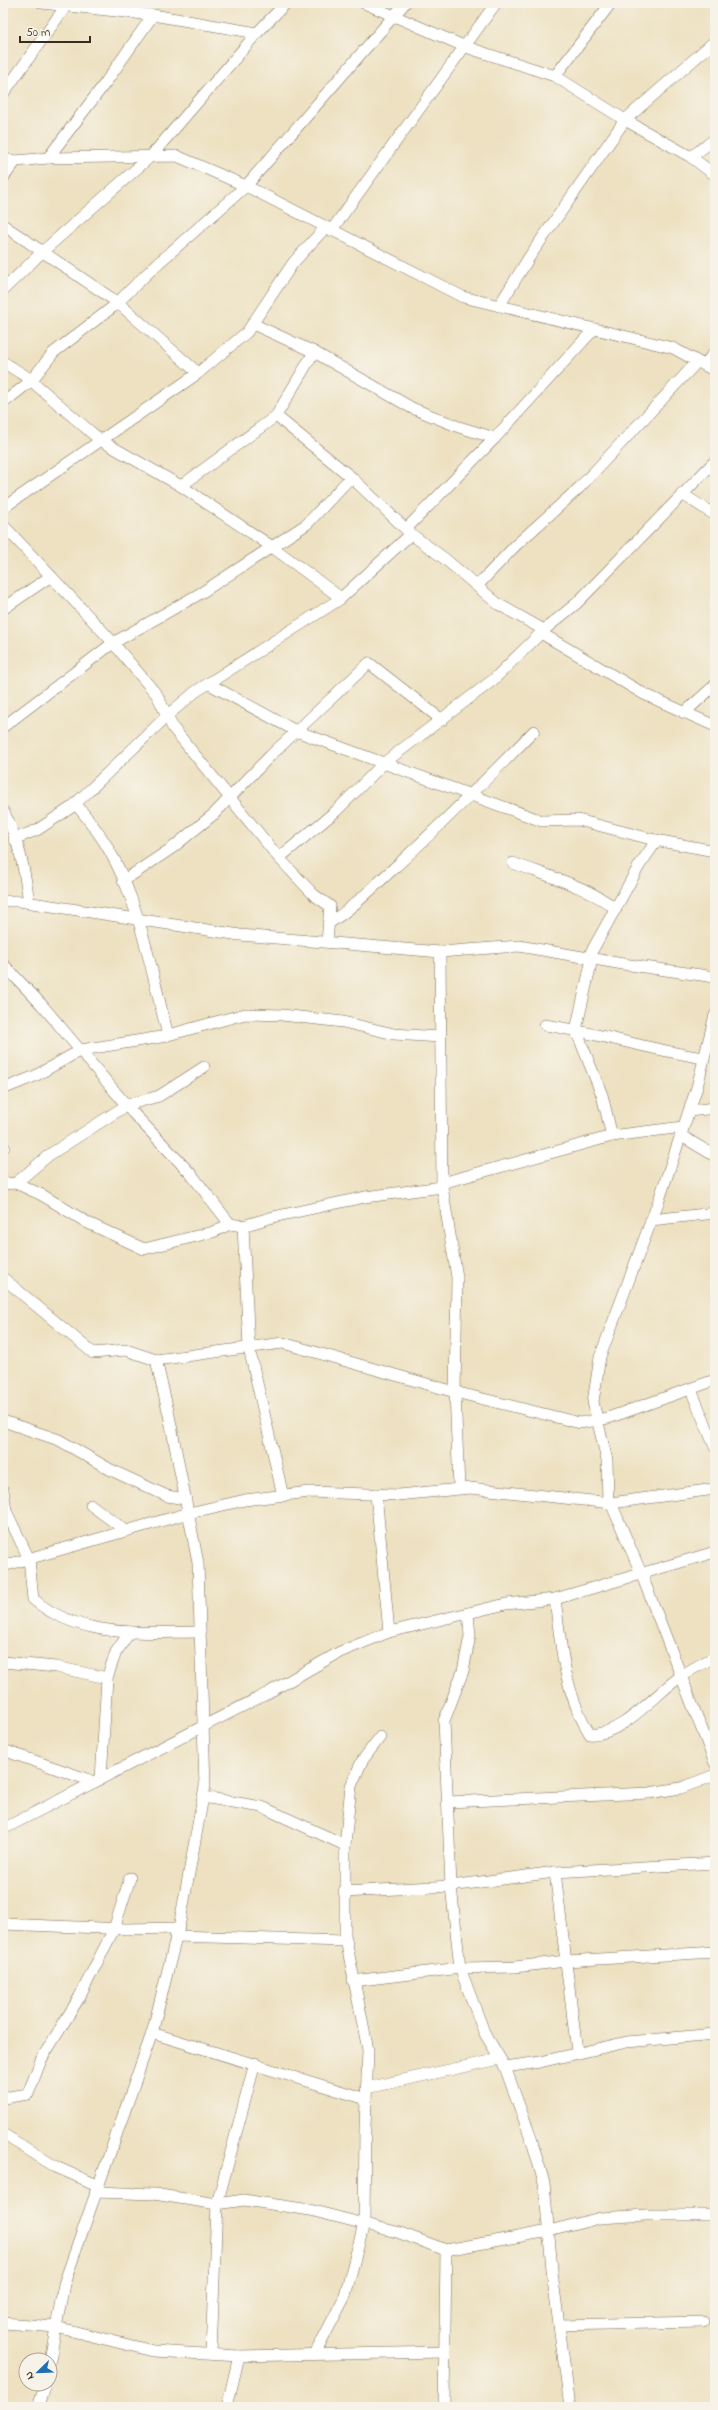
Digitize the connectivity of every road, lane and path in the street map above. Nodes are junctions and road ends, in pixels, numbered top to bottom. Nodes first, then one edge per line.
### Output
1 (42, 3) edge
2 (286, 3) edge
3 (364, 3) edge
4 (404, 3) edge
5 (496, 3) edge
6 (611, 3) edge
7 (66, 5) edge
8 (153, 15) junction
9 (395, 16) junction
10 (257, 33) junction
11 (715, 41) edge
12 (466, 47) junction
13 (555, 76) junction
14 (3, 94) edge
15 (625, 120) junction
16 (715, 139) edge
17 (151, 156) junction
18 (691, 157) junction
19 (48, 158) junction
20 (3, 159) edge
21 (16, 161) junction
22 (715, 175) edge
23 (3, 178) edge
24 (246, 186) junction
25 (3, 225) edge
26 (328, 229) junction
27 (42, 252) junction
28 (3, 290) edge
29 (117, 302) junction
30 (499, 306) junction
31 (253, 324) junction
32 (594, 329) junction
33 (314, 352) junction
34 (715, 352) edge
35 (3, 362) edge
36 (701, 364) junction
37 (715, 371) edge
38 (198, 372) junction
39 (31, 381) junction
40 (3, 403) edge
41 (276, 416) junction
42 (495, 438) junction
43 (100, 440) junction
44 (715, 461) edge
45 (350, 478) junction
46 (181, 486) junction
47 (682, 494) junction
48 (3, 508) edge
49 (715, 515) edge
50 (3, 525) edge
51 (408, 532) junction
52 (271, 546) junction
53 (51, 576) junction
54 (477, 586) junction
55 (341, 598) junction
56 (3, 609) edge
57 (542, 631) junction
58 (113, 643) junction
59 (209, 684) junction
60 (715, 685) edge
61 (684, 713) junction
62 (168, 714) junction
63 (442, 720) junction
64 (715, 726) edge
65 (3, 727) edge
66 (296, 731) junction
67 (534, 731) dead end
68 (384, 763) junction
69 (472, 795) junction
70 (229, 797) junction
71 (76, 804) junction
72 (3, 812) edge
73 (14, 839) junction
74 (657, 840) junction
75 (715, 851) edge
76 (279, 858) junction
77 (513, 863) dead end
78 (123, 880) junction
79 (3, 901) edge
80 (29, 903) junction
81 (616, 909) junction
82 (137, 919) junction
83 (330, 923) junction
84 (327, 942) junction
85 (440, 952) junction
86 (590, 959) junction
87 (3, 964) edge
88 (715, 977) edge
89 (715, 1015) edge
90 (545, 1025) dead end
91 (576, 1030) junction
92 (168, 1036) junction
93 (440, 1037) junction
94 (81, 1050) junction
95 (704, 1058) junction
96 (204, 1067) dead end
97 (3, 1089) edge
98 (127, 1105) junction
99 (715, 1108) edge
100 (689, 1111) junction
101 (682, 1131) junction
102 (612, 1136) junction
103 (715, 1156) edge
104 (16, 1182) junction
105 (3, 1184) edge
106 (442, 1185) junction
107 (715, 1213) edge
108 (651, 1220) junction
109 (230, 1224) junction
110 (243, 1226) junction
111 (3, 1278) edge
112 (249, 1348) junction
113 (156, 1360) junction
114 (715, 1380) edge
115 (691, 1390) junction
116 (455, 1392) junction
117 (597, 1420) junction
118 (3, 1421) edge
119 (715, 1447) edge
120 (460, 1488) junction
121 (715, 1489) edge
122 (3, 1490) edge
123 (376, 1494) junction
124 (283, 1496) junction
125 (186, 1498) junction
126 (609, 1503) junction
127 (91, 1505) dead end
128 (189, 1513) junction
129 (126, 1531) junction
130 (715, 1552) edge
131 (29, 1559) junction
132 (3, 1566) edge
133 (641, 1573) junction
134 (555, 1599) junction
135 (468, 1613) junction
136 (130, 1632) junction
137 (200, 1632) junction
138 (389, 1632) junction
139 (715, 1657) edge
140 (3, 1662) edge
141 (680, 1677) junction
142 (107, 1678) junction
143 (203, 1724) junction
144 (380, 1737) dead end
145 (3, 1750) edge
146 (715, 1764) edge
147 (715, 1775) edge
148 (98, 1781) junction
149 (203, 1797) junction
150 (448, 1802) junction
151 (3, 1829) edge
152 (345, 1845) junction
153 (715, 1863) edge
154 (555, 1872) junction
155 (130, 1878) dead end
156 (451, 1886) junction
157 (344, 1892) junction
158 (3, 1924) edge
159 (114, 1928) junction
160 (176, 1932) junction
161 (346, 1941) junction
162 (715, 1952) edge
163 (566, 1961) junction
164 (460, 1968) junction
165 (354, 1980) junction
166 (152, 2033) junction
167 (715, 2034) edge
168 (577, 2052) junction
169 (255, 2063) junction
170 (502, 2063) junction
171 (366, 2093) junction
172 (3, 2098) edge
173 (3, 2134) edge
174 (96, 2189) junction
175 (217, 2204) junction
176 (715, 2215) edge
177 (364, 2224) junction
178 (549, 2231) junction
179 (446, 2250) junction
180 (704, 2322) dead end
181 (3, 2323) edge
182 (559, 2325) junction
183 (56, 2328) junction
184 (52, 2352) edge
185 (445, 2352) junction
186 (210, 2354) junction
187 (315, 2354) junction
188 (239, 2356) junction
189 (43, 2392) edge
190 (38, 2407) edge
191 (227, 2407) edge
192 (444, 2407) edge
193 (570, 2407) edge

1 - 7 street
2 - 10 street
3 - 9 street
4 - 9 street
5 - 12 street
6 - 13 street
7 - 8 street
7 - 14 street
8 - 10 street
8 - 19 street
9 - 12 street
9 - 24 street
10 - 17 street
11 - 15 street
12 - 13 street
12 - 26 street
13 - 15 street
15 - 18 street
15 - 30 street
16 - 18 street
17 - 19 street
17 - 24 street
17 - 27 street
18 - 22 street
19 - 21 street
20 - 21 street
21 - 23 street
24 - 26 street
24 - 29 street
25 - 27 street
26 - 30 street
26 - 31 street
27 - 28 street
27 - 29 street
29 - 38 street
29 - 39 street
30 - 32 street
31 - 33 street
31 - 38 street
32 - 36 street
32 - 42 street
33 - 41 street
33 - 42 street
34 - 36 street
35 - 39 street
36 - 37 street
36 - 54 street
38 - 43 street
39 - 40 street
39 - 43 street
41 - 45 street
41 - 46 street
42 - 51 street
43 - 46 street
43 - 48 street
44 - 47 street
45 - 51 street
45 - 52 street
46 - 52 street
47 - 49 street
47 - 57 street
50 - 53 street
51 - 54 street
51 - 55 street
52 - 55 street
52 - 58 street
53 - 56 street
53 - 58 street
54 - 57 street
55 - 59 street
57 - 61 street
57 - 63 street
58 - 62 street
58 - 65 street
59 - 62 street
59 - 66 street
60 - 61 street
61 - 64 street
62 - 70 street
62 - 71 street
63 - 66 street
63 - 68 street
66 - 68 street
66 - 70 street
67 - 69 street
68 - 69 street
68 - 76 street
69 - 74 street
69 - 83 street
70 - 76 street
70 - 78 street
71 - 73 street
71 - 78 street
72 - 73 street
73 - 80 street
74 - 75 street
74 - 81 street
76 - 83 street
77 - 81 street
78 - 82 street
79 - 80 street
80 - 82 street
81 - 86 street
82 - 84 street
82 - 92 street
83 - 84 street
84 - 85 street
85 - 86 street
85 - 93 street
86 - 88 street
86 - 91 street
87 - 94 street
89 - 95 street
90 - 91 street
91 - 95 street
91 - 102 street
92 - 93 street
92 - 94 street
93 - 106 street
94 - 97 street
94 - 98 street
95 - 100 street
96 - 98 street
98 - 104 street
98 - 109 street
99 - 100 street
100 - 101 street
101 - 102 street
101 - 103 street
101 - 108 street
102 - 106 street
104 - 105 street
104 - 109 street
106 - 110 street
106 - 116 street
107 - 108 street
108 - 117 street
109 - 110 street
110 - 112 street
111 - 113 street
112 - 113 street
112 - 116 street
112 - 124 street
113 - 125 street
114 - 115 street
115 - 117 street
115 - 119 street
116 - 117 street
116 - 120 street
117 - 126 street
118 - 125 street
120 - 123 street
120 - 126 street
121 - 126 street
122 - 131 street
123 - 124 street
123 - 138 street
124 - 128 street
125 - 128 street
126 - 133 street
127 - 129 street
128 - 129 street
128 - 137 street
129 - 131 street
130 - 133 street
131 - 132 street
131 - 136 street
133 - 134 street
133 - 141 street
134 - 135 street
134 - 141 street
135 - 138 street
135 - 150 street
136 - 137 street
136 - 142 street
137 - 143 street
138 - 143 street
139 - 141 street
140 - 142 street
141 - 146 street
142 - 148 street
143 - 148 street
143 - 149 street
144 - 152 street
145 - 148 street
147 - 150 street
148 - 151 street
149 - 152 street
149 - 160 street
150 - 156 street
152 - 157 street
153 - 154 street
154 - 156 street
154 - 163 street
155 - 159 street
156 - 157 street
156 - 164 street
157 - 161 street
158 - 159 street
159 - 160 street
159 - 172 street
160 - 161 street
160 - 166 street
161 - 165 street
162 - 163 street
163 - 164 street
163 - 168 street
164 - 165 street
164 - 170 street
165 - 171 street
166 - 169 street
166 - 174 street
167 - 168 street
168 - 170 street
169 - 171 street
169 - 175 street
170 - 171 street
170 - 178 street
171 - 177 street
173 - 174 street
174 - 175 street
174 - 183 street
175 - 177 street
175 - 186 street
176 - 178 street
177 - 179 street
177 - 187 street
178 - 179 street
178 - 182 street
179 - 185 street
180 - 182 street
181 - 183 street
182 - 193 street
183 - 184 street
183 - 186 street
185 - 187 street
185 - 192 street
186 - 188 street
187 - 188 street
188 - 191 street
189 - 190 street

